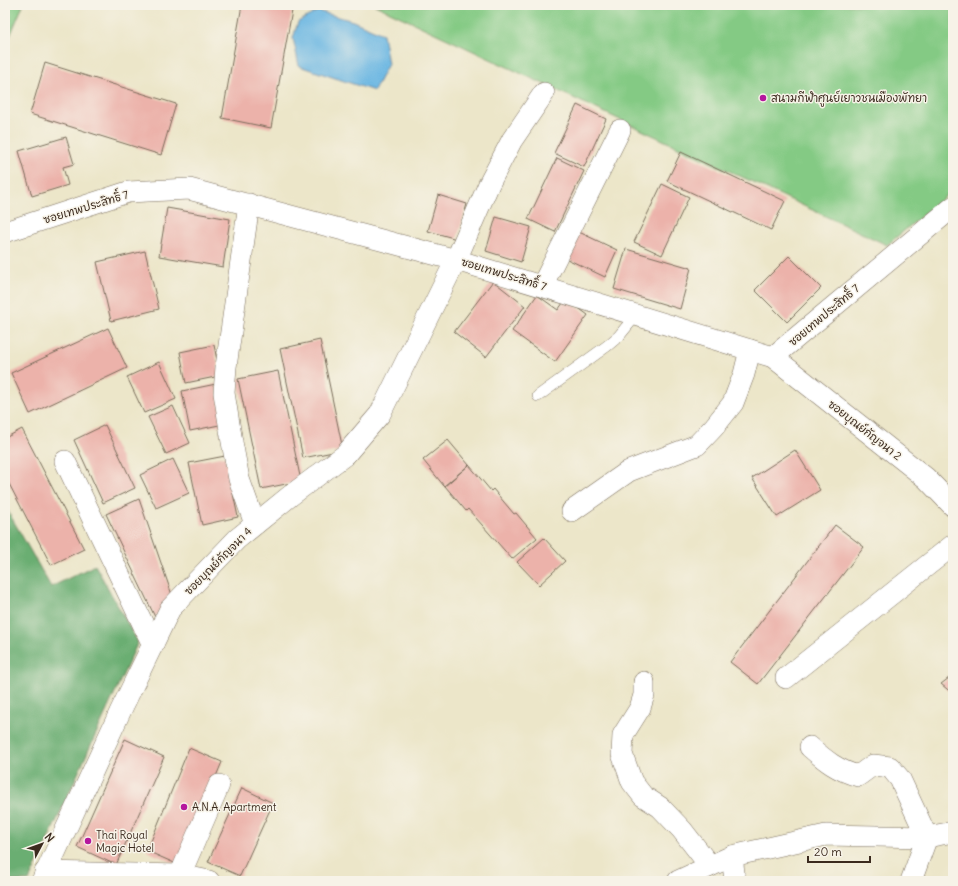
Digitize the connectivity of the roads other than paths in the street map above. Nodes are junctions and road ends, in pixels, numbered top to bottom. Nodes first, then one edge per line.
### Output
1 (544, 93) dead end
2 (620, 130) dead end
3 (249, 204) junction
4 (953, 207) edge
5 (5, 232) edge
6 (456, 260) junction
7 (542, 286) junction
8 (636, 315) junction
9 (750, 350) junction
10 (773, 357) junction
11 (538, 396) dead end
12 (65, 461) dead end
13 (953, 506) edge
14 (572, 511) dead end
15 (255, 524) junction
16 (953, 545) edge
17 (153, 645) junction
18 (786, 678) dead end
19 (644, 682) dead end
20 (810, 747) dead end
21 (219, 785) dead end
22 (953, 832) edge
23 (926, 837) junction
24 (732, 856) junction
25 (710, 866) junction
26 (44, 876) edge
27 (195, 879) edge
28 (678, 881) edge
29 (735, 881) edge
30 (911, 881) edge

1 - 6 street, ซอยบุณย์กัญจนา 4
2 - 7 street
3 - 5 street, ซอยเทพประสิทธิ์ 7
3 - 6 street, ซอยเทพประสิทธิ์ 7
3 - 15 street
4 - 10 street, ซอยเทพประสิทธิ์ 7
6 - 7 street, ซอยเทพประสิทธิ์ 7
6 - 15 street, ซอยบุณย์กัญจนา 4
7 - 8 street, ซอยเทพประสิทธิ์ 7
8 - 9 street, ซอยเทพประสิทธิ์ 7
8 - 11 lane
9 - 10 street, ซอยเทพประสิทธิ์ 7
9 - 14 street
10 - 13 street, ซอยบุณย์กัญจนา 2
12 - 17 street
15 - 17 street, ซอยบุณย์กัญจนา 4
16 - 18 street
17 - 26 street, ซอยบุณย์กัญจนา 4
19 - 25 street
20 - 23 street
21 - 27 street
22 - 23 street
23 - 24 street
23 - 30 street
24 - 25 street
24 - 29 street
25 - 28 street
26 - 27 street

